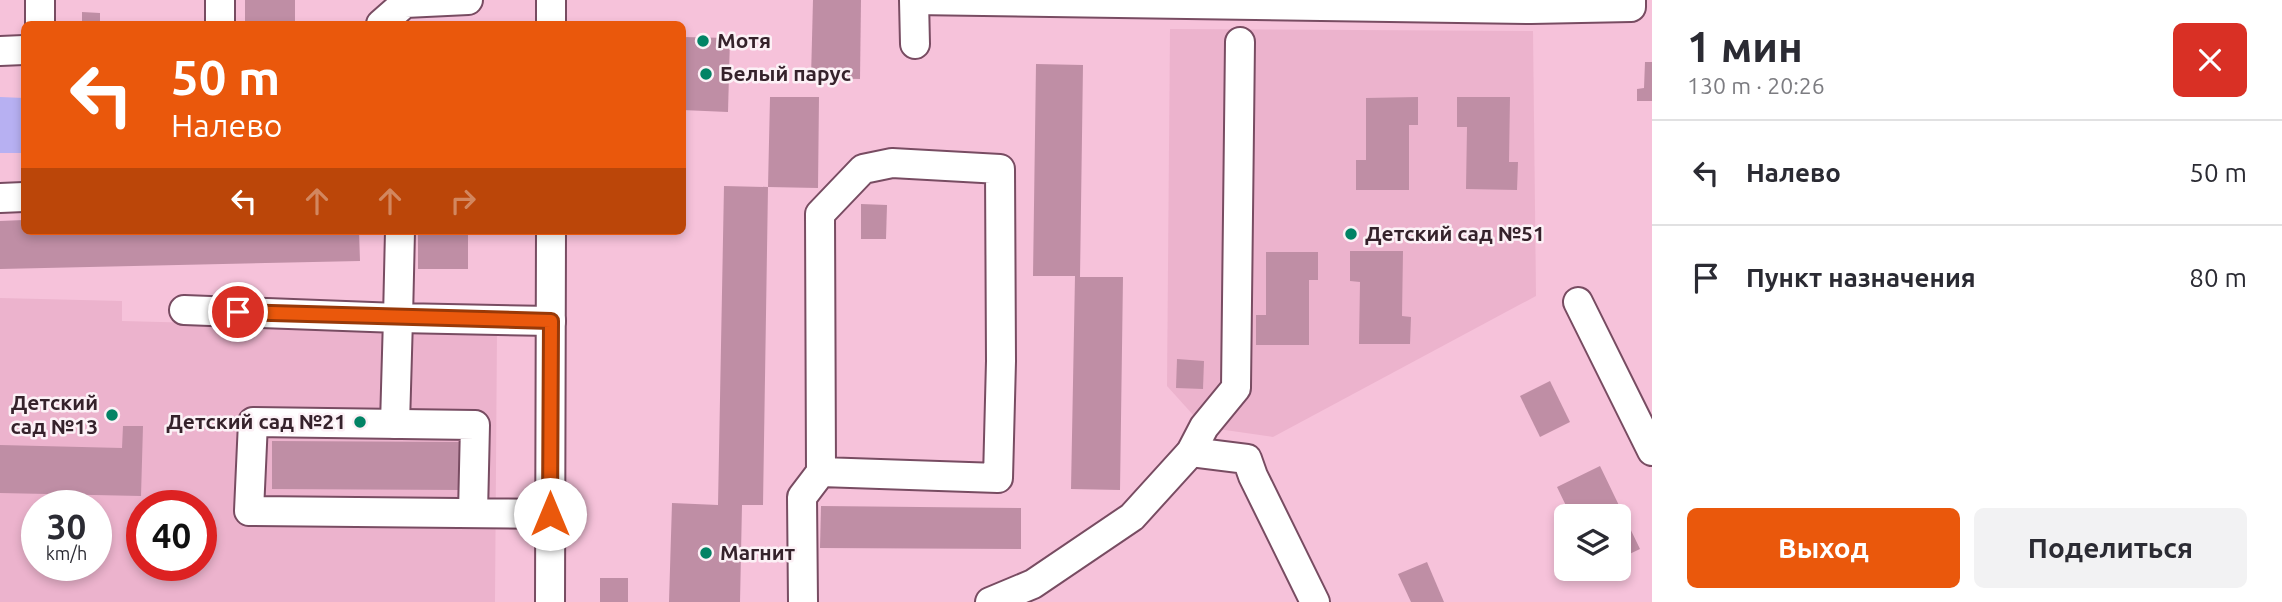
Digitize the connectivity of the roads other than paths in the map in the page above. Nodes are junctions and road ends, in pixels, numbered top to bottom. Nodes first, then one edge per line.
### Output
1 (40, 0) edge
2 (220, 0) edge
3 (468, 0) edge
4 (551, 0) edge
5 (1631, 0) edge
6 (1102, 1) edge
7 (1531, 4) edge
8 (405, 9) edge
9 (40, 21) edge
10 (220, 21) edge
11 (386, 21) edge
12 (551, 21) edge
13 (1240, 42) dead end
14 (915, 44) dead end
15 (21, 50) edge
16 (0, 51) edge
17 (0, 198) edge
18 (21, 198) edge
19 (400, 235) edge
20 (551, 235) edge
21 (1578, 302) dead end
22 (184, 310) dead end
23 (398, 318) junction
24 (551, 321) junction
25 (395, 424) junction
26 (1652, 451) edge
27 (1191, 452) junction
28 (821, 472) junction
29 (473, 513) junction
30 (550, 514) junction
31 (1036, 593) edge
32 (550, 602) edge
33 (803, 602) edge
34 (990, 602) edge
35 (1315, 602) edge

1 - 9 street
2 - 10 street
3 - 8 street
4 - 12 street
5 - 7 street
6 - 7 street
6 - 14 street
8 - 11 street
13 - 27 street
15 - 16 street
17 - 18 street
19 - 23 street
20 - 24 street
21 - 26 street
22 - 23 street
23 - 24 street
23 - 25 street
24 - 30 street
25 - 29 street
25 - 29 street
27 - 31 street
27 - 35 street
28 - 28 street
28 - 33 street
29 - 30 street
30 - 32 street
31 - 34 street

